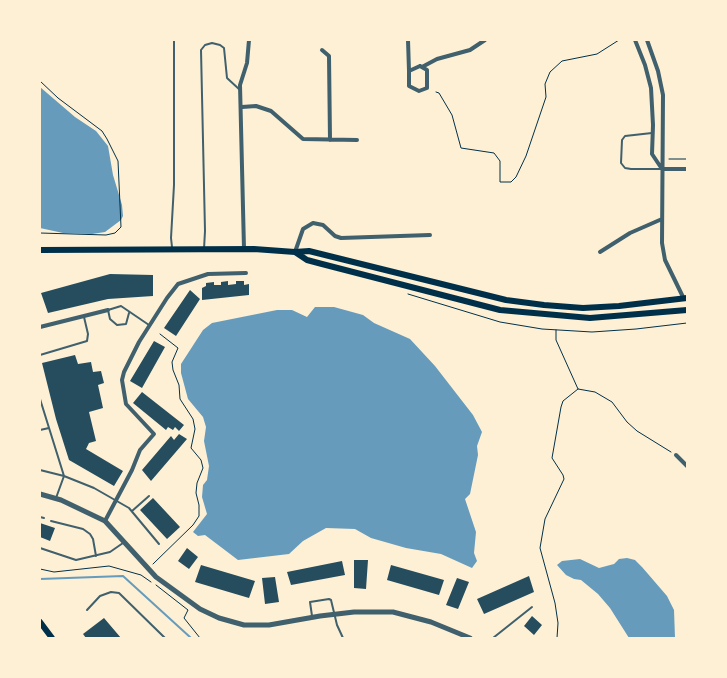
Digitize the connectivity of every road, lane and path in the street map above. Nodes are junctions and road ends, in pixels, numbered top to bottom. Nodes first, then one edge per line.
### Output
1 (174, 40) edge
2 (249, 40) edge
3 (408, 40) edge
4 (485, 40) edge
5 (618, 40) edge
6 (635, 40) edge
7 (647, 40) edge
8 (322, 50) dead end
9 (422, 67) junction
10 (409, 71) junction
11 (40, 80) edge
12 (241, 92) junction
13 (436, 92) dead end
14 (242, 107) junction
15 (653, 133) junction
16 (330, 140) junction
17 (357, 140) dead end
18 (669, 158) dead end
19 (687, 159) edge
20 (662, 169) junction
21 (687, 170) edge
22 (662, 219) junction
23 (40, 233) edge
24 (430, 235) dead end
25 (244, 249) junction
26 (40, 250) edge
27 (173, 250) junction
28 (203, 250) junction
29 (295, 252) junction
30 (600, 252) dead end
31 (246, 273) dead end
32 (686, 298) edge
33 (108, 310) junction
34 (687, 310) edge
35 (129, 313) junction
36 (84, 316) junction
37 (40, 325) edge
38 (149, 325) junction
39 (556, 330) dead end
40 (160, 334) dead end
41 (40, 355) edge
42 (578, 388) junction
43 (40, 399) edge
44 (42, 409) edge
45 (49, 428) junction
46 (40, 430) edge
47 (676, 455) joint
48 (687, 466) edge
49 (40, 470) edge
50 (64, 476) junction
51 (40, 494) edge
52 (150, 496) dead end
53 (56, 498) junction
54 (115, 500) junction
55 (132, 512) junction
56 (40, 517) edge
57 (44, 518) dead end
58 (52, 521) dead end
59 (105, 522) junction
60 (124, 542) junction
61 (158, 544) dead end
62 (40, 548) edge
63 (96, 556) junction
64 (148, 568) junction
65 (40, 569) edge
66 (141, 575) junction
67 (532, 607) dead end
68 (87, 610) dead end
69 (335, 614) junction
70 (312, 617) junction
71 (40, 622) edge
72 (52, 638) edge
73 (165, 638) edge
74 (200, 638) edge
75 (343, 638) edge
76 (470, 638) edge
77 (493, 638) edge
78 (557, 638) edge

1 - 27 lane
2 - 12 street
3 - 10 street
4 - 9 street
5 - 13 path
6 - 15 street
7 - 20 street
8 - 16 street
9 - 10 street
9 - 10 street
11 - 23 path
12 - 14 street
12 - 28 lane
14 - 16 street
14 - 25 street
15 - 20 street
15 - 20 lane
16 - 17 street
18 - 19 path
20 - 21 street
20 - 22 street
22 - 30 street
22 - 32 street
24 - 29 street
25 - 28 main road
25 - 29 main road
26 - 27 main road
27 - 28 main road
29 - 32 main road
29 - 34 main road
31 - 38 street
33 - 35 lane
33 - 35 lane
33 - 36 street
35 - 38 lane
36 - 37 street
36 - 41 lane
38 - 54 street
39 - 42 path
40 - 64 path
42 - 47 path
42 - 78 path
43 - 44 lane
44 - 45 lane
45 - 46 lane
45 - 50 lane
47 - 48 street
49 - 50 lane
50 - 53 lane
50 - 54 lane
51 - 53 street
52 - 55 lane
53 - 59 street
54 - 55 lane
54 - 59 street
55 - 61 lane
56 - 57 lane
58 - 63 lane
59 - 60 street
60 - 63 lane
60 - 64 street
62 - 63 lane
64 - 66 path
64 - 70 street
65 - 66 path
66 - 74 path
67 - 77 lane
68 - 73 lane
69 - 70 street
69 - 70 lane
69 - 75 lane
69 - 76 street
71 - 72 main road

